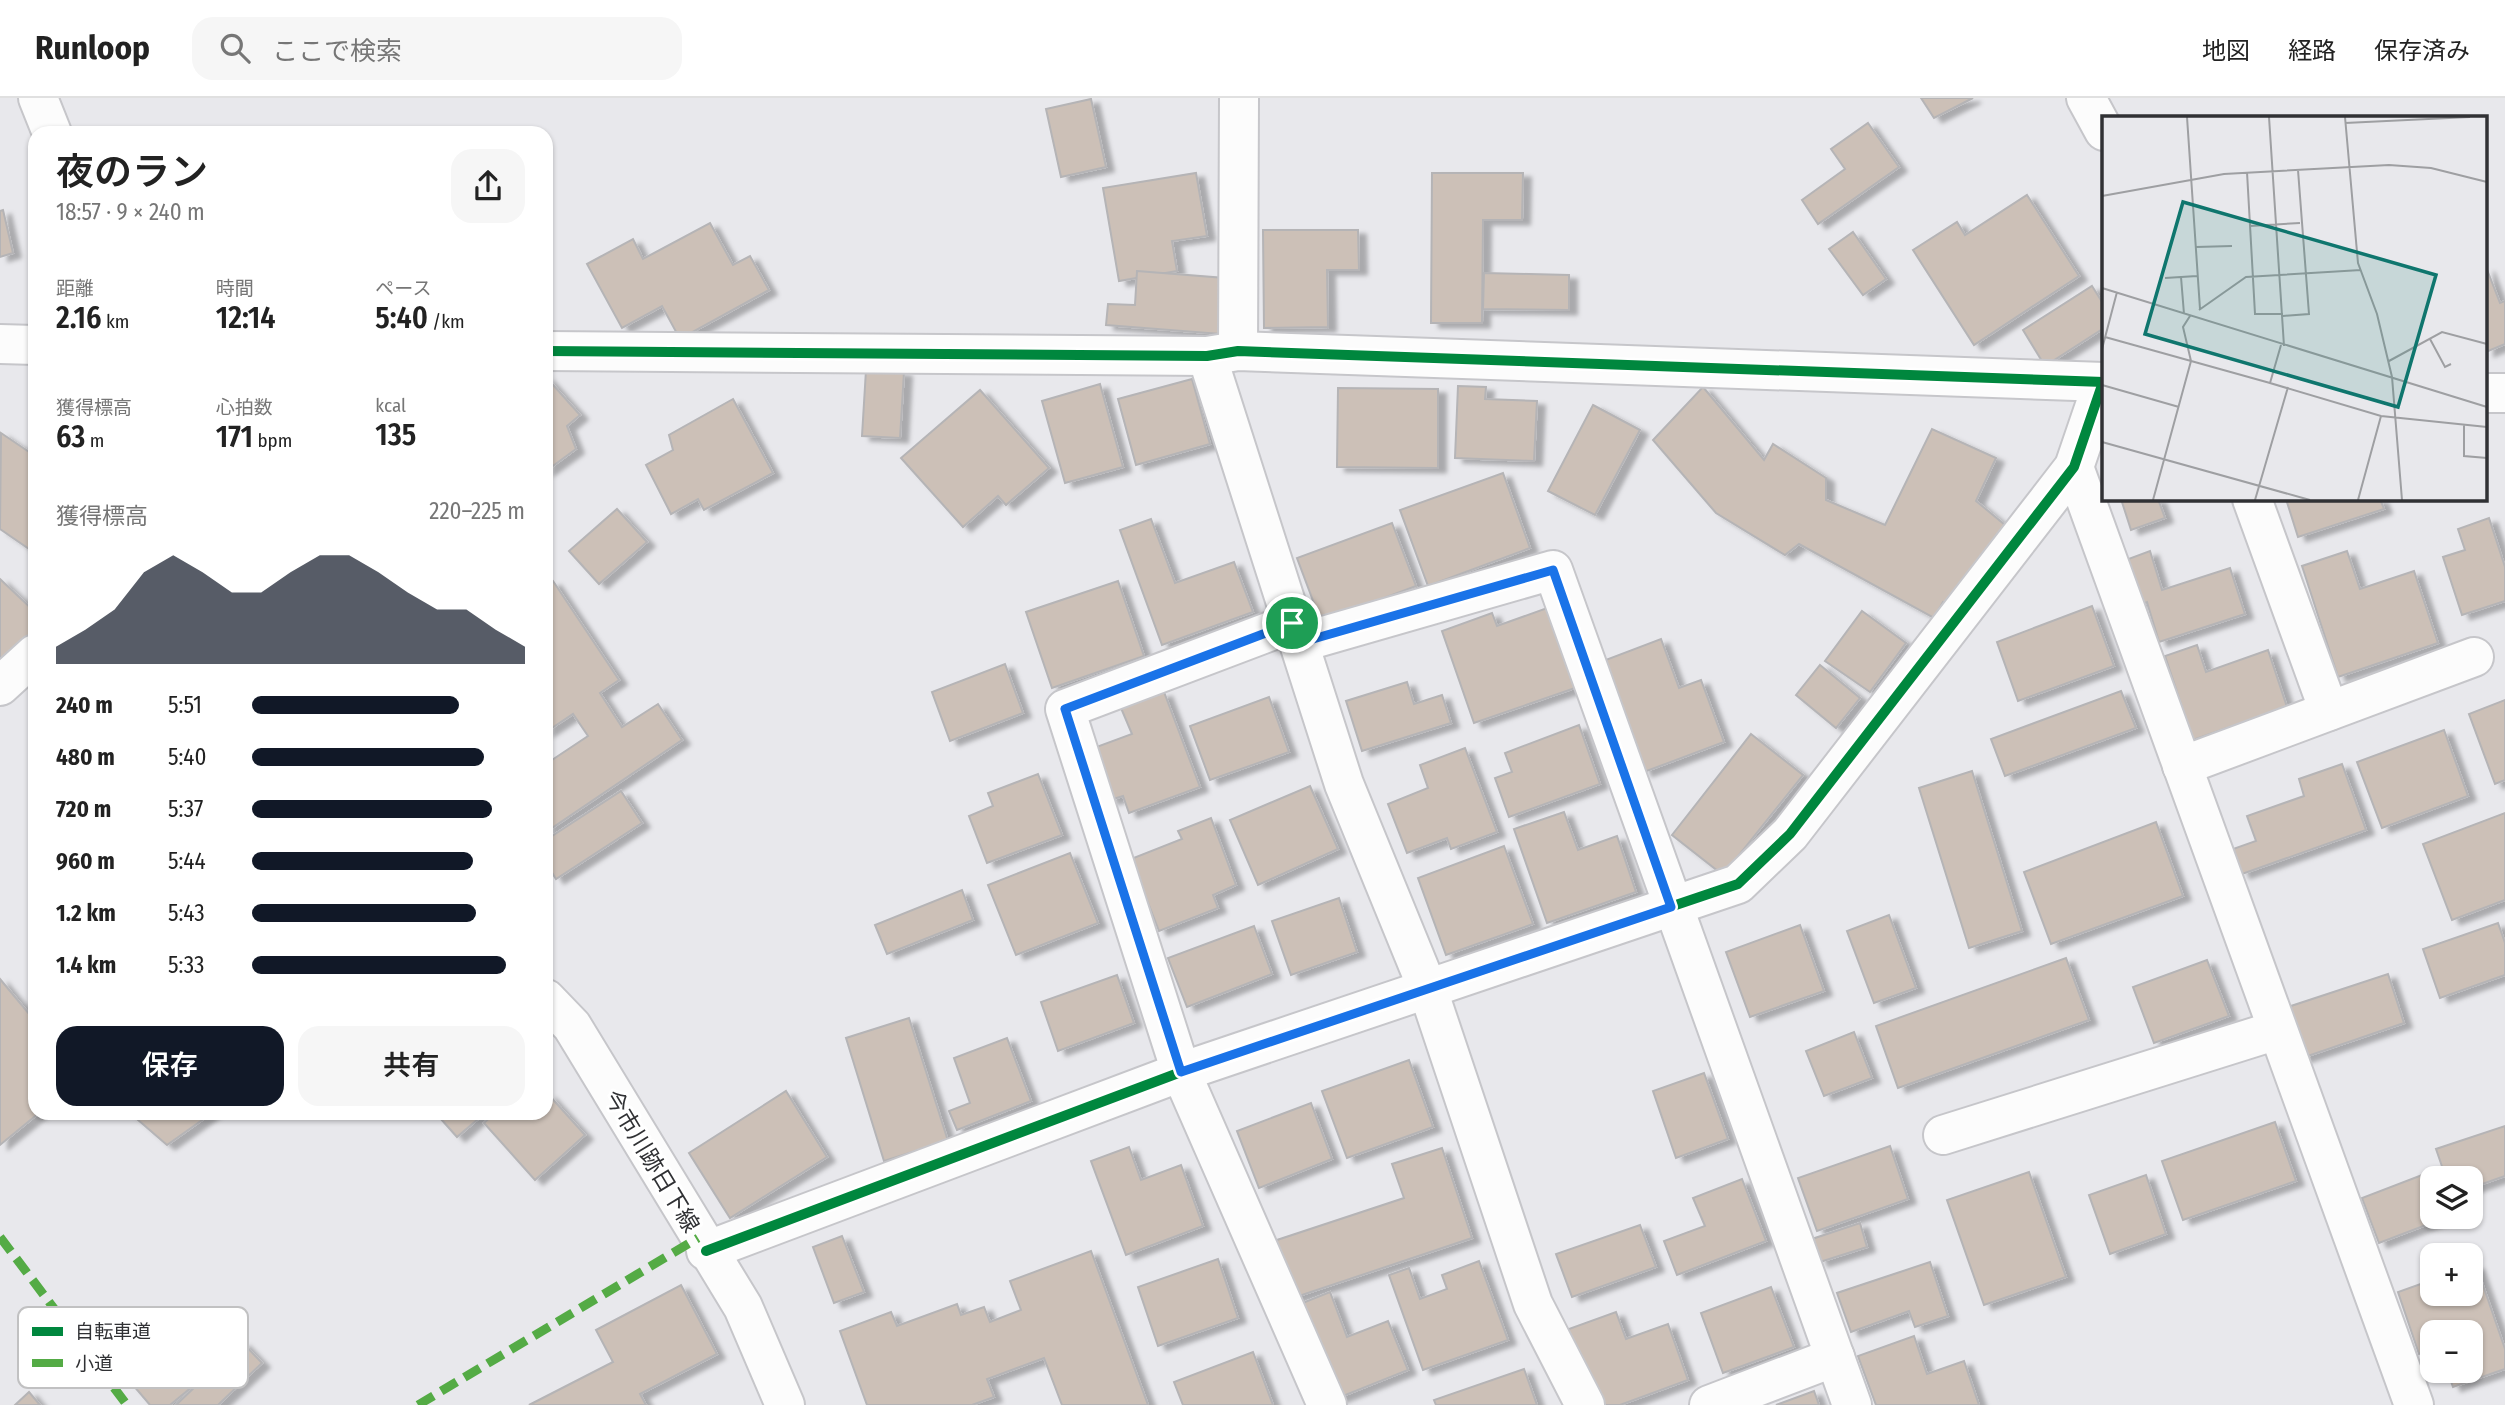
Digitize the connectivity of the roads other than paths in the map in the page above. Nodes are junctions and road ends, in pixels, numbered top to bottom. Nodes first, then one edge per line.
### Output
1 (38, 98) edge
2 (1239, 98) edge
3 (2086, 98) edge
4 (49, 126) edge
5 (2102, 127) edge
6 (0, 344) edge
7 (28, 345) edge
8 (553, 351) edge
9 (1222, 353) junction
10 (2102, 382) edge
11 (2102, 388) edge
12 (2074, 467) junction
13 (2252, 500) edge
14 (1296, 633) junction
15 (2474, 657) dead end
16 (28, 661) edge
17 (0, 687) edge
18 (2329, 710) junction
19 (2182, 766) junction
20 (1671, 907) junction
21 (1427, 987) junction
22 (553, 1006) edge
23 (2277, 1030) junction
24 (1181, 1072) junction
25 (1943, 1135) dead end
26 (706, 1251) junction
27 (1835, 1357) junction
28 (785, 1405) edge
29 (1327, 1405) edge
30 (1585, 1405) edge
31 (1709, 1405) edge
32 (1852, 1405) edge
33 (2414, 1405) edge

1 - 4 street
2 - 9 street
3 - 5 street
6 - 7 street
8 - 9 street
9 - 10 street
9 - 14 street
11 - 12 street
12 - 19 street
12 - 20 street
13 - 18 street
14 - 20 street
14 - 21 street
14 - 24 street
15 - 18 street
16 - 17 street
18 - 19 street
19 - 23 street
20 - 21 street
20 - 27 street
21 - 24 street
21 - 30 street
22 - 26 street, 今市川跡日下線
23 - 25 street
23 - 33 street
24 - 26 street
24 - 29 street
26 - 28 street, 今市川跡日下線
27 - 31 street
27 - 32 street

